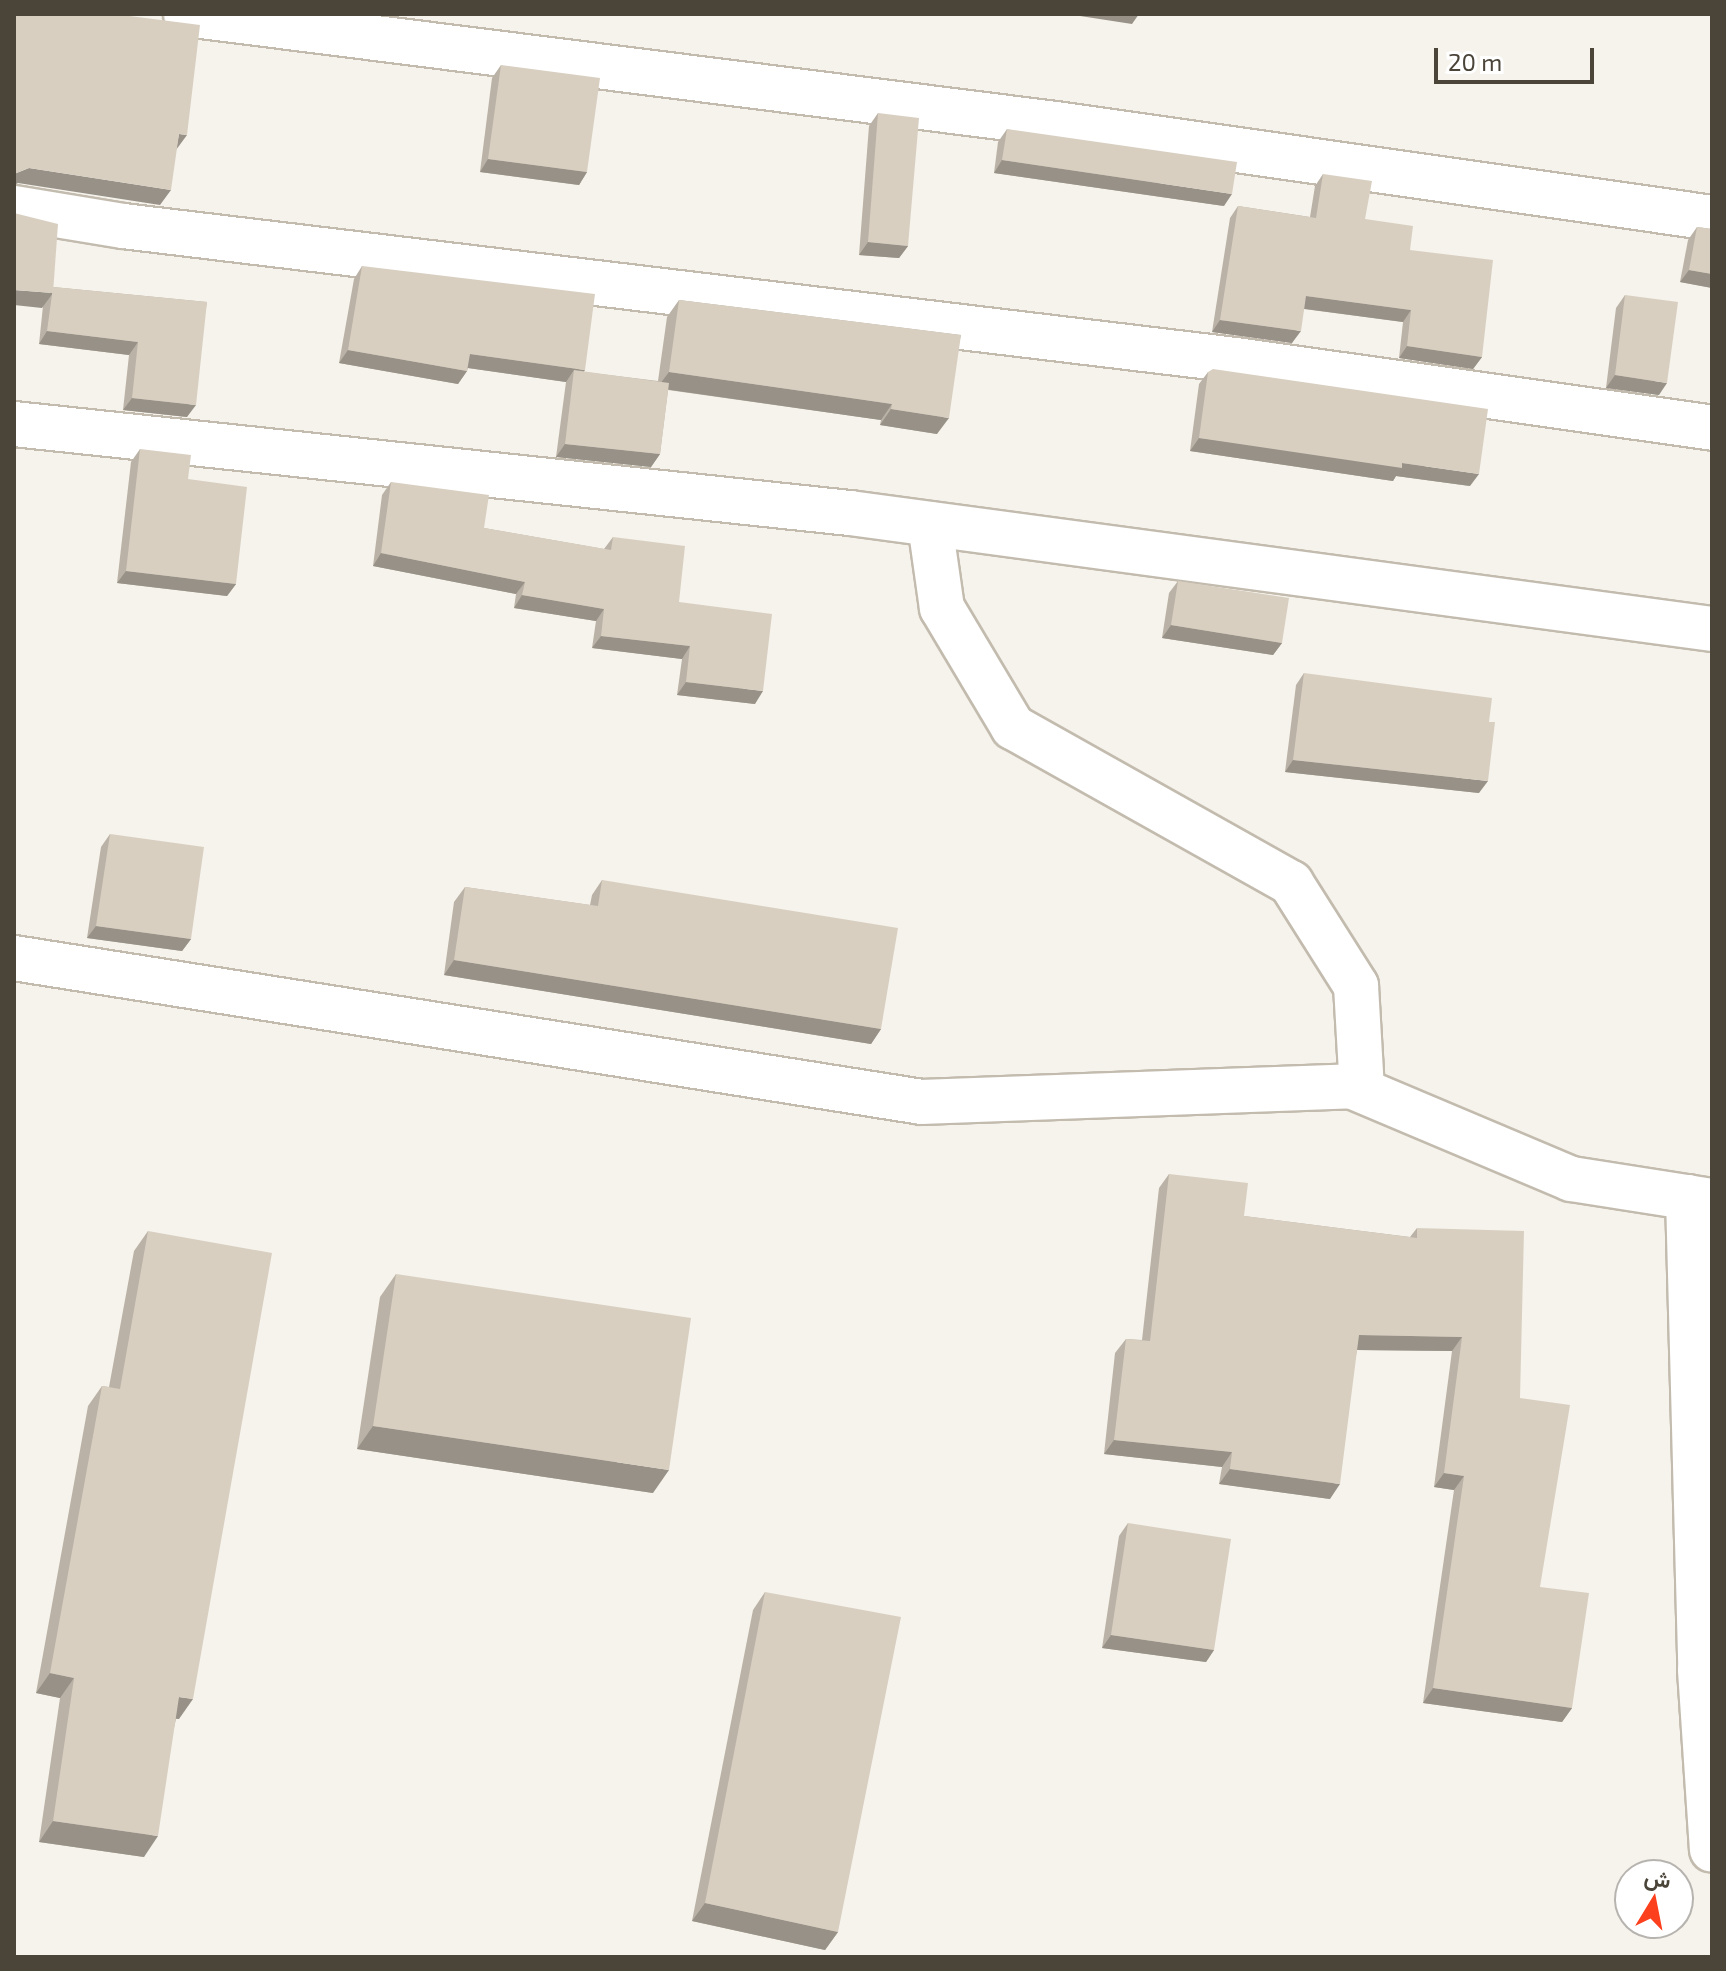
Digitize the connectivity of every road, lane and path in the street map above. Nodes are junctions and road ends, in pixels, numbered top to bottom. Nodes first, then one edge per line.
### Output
1 (186, 14) edge
2 (14, 208) edge
3 (1712, 218) edge
4 (14, 424) edge
5 (1712, 428) edge
6 (930, 524) junction
7 (1712, 629) edge
8 (14, 958) edge
9 (1362, 1090) junction
10 (1700, 1199) edge
11 (1712, 1850) edge

1 - 3 street
2 - 5 street
4 - 6 street
6 - 7 street
6 - 9 street
8 - 9 street
9 - 10 street
10 - 11 street

